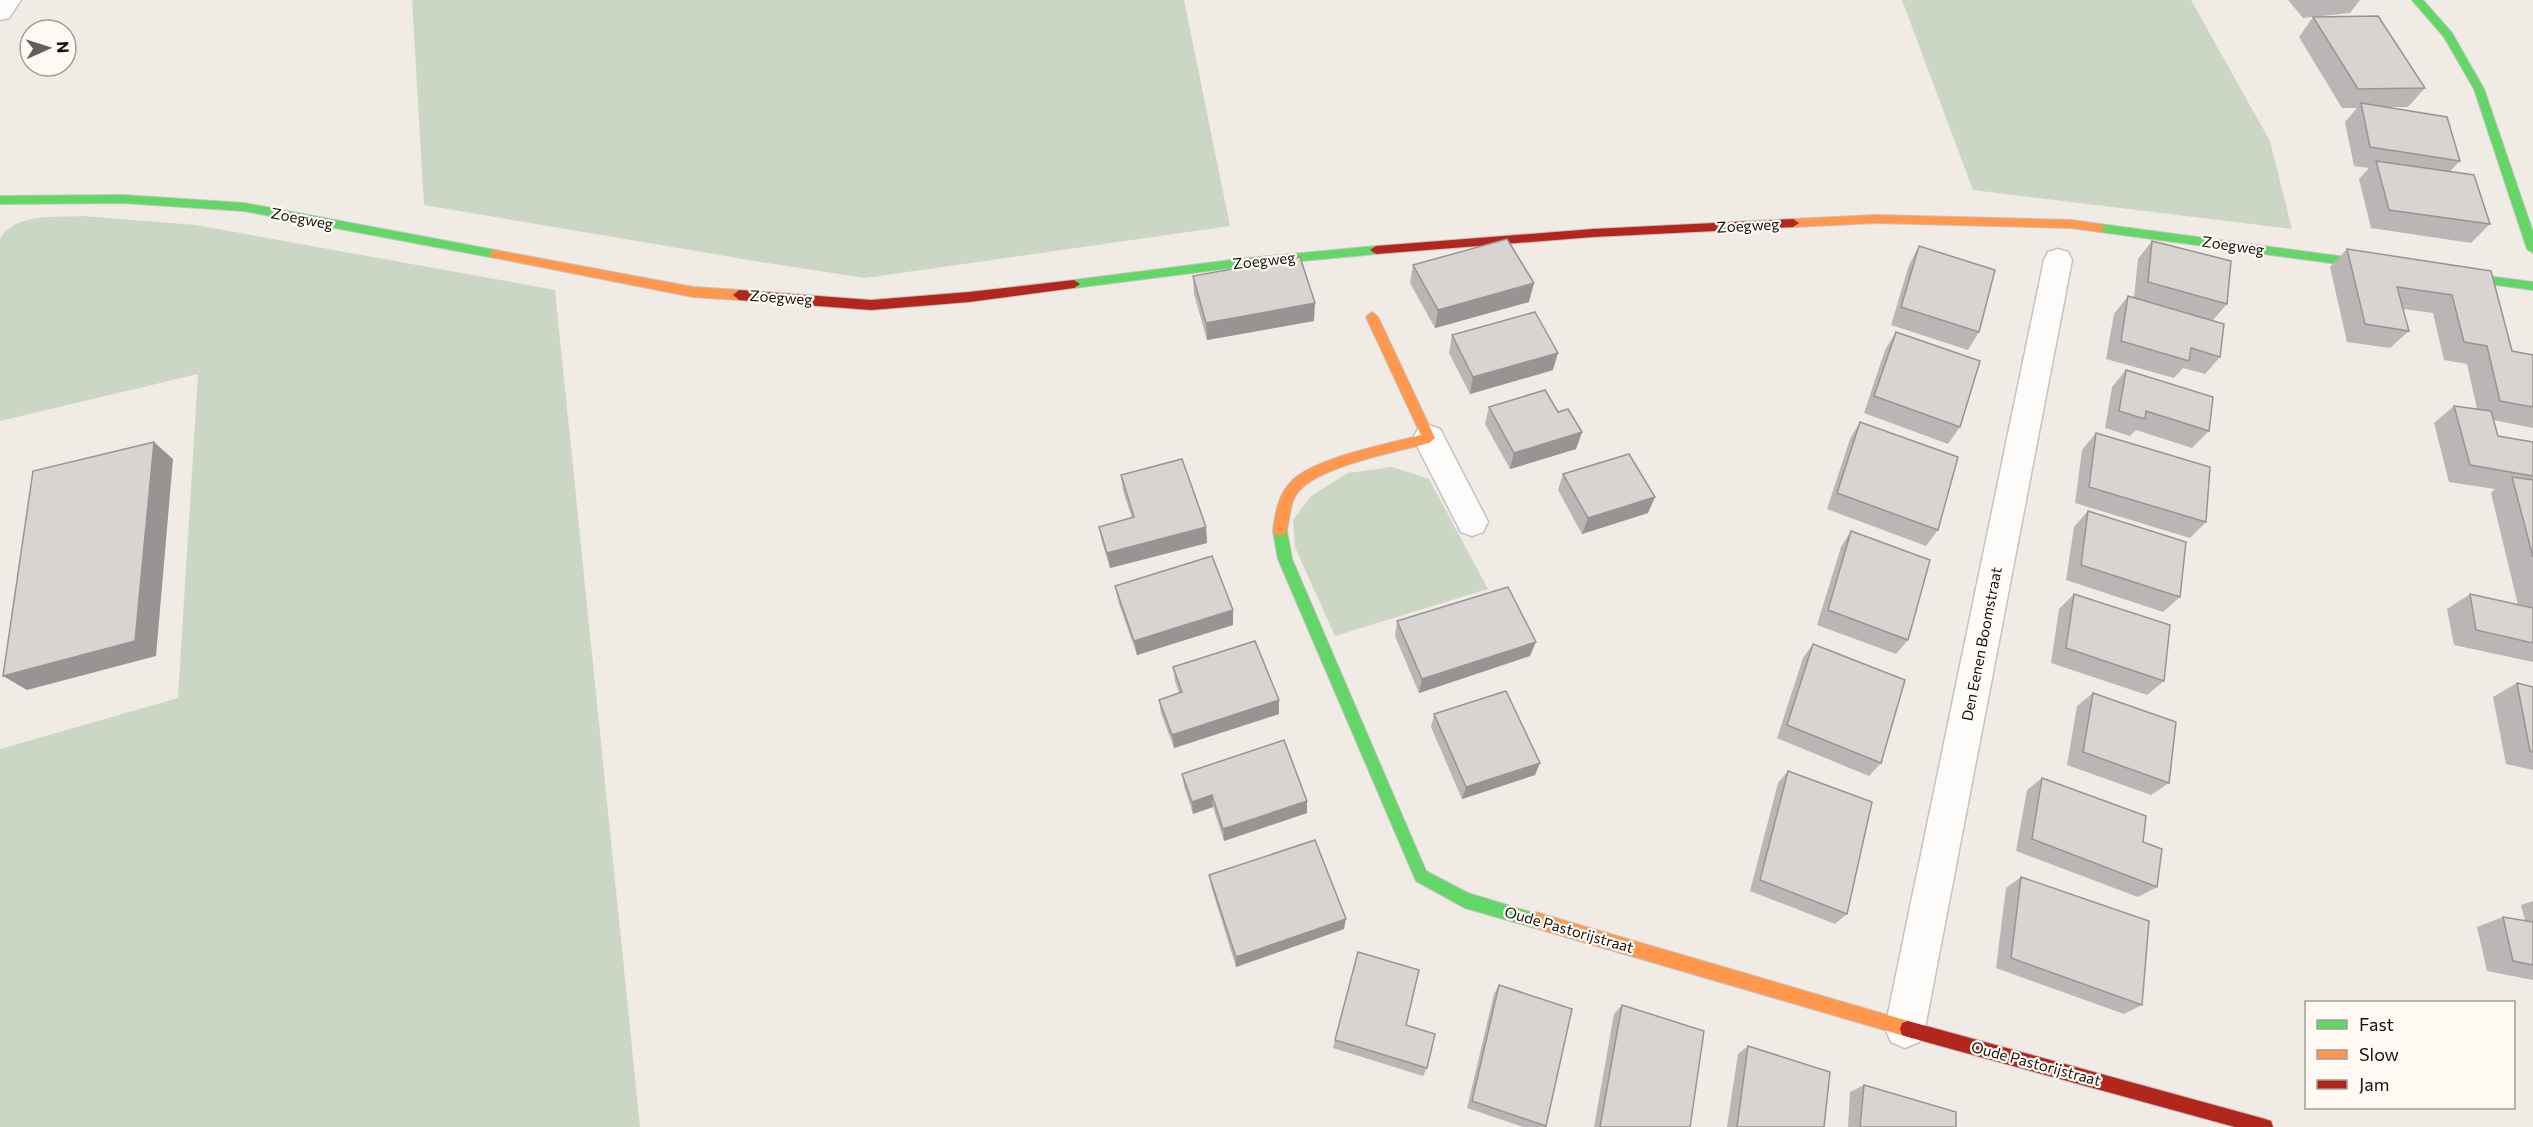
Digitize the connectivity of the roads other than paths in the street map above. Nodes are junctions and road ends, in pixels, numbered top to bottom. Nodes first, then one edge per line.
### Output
1 (9, 0) edge
2 (2417, 0) edge
3 (0, 12) edge
4 (0, 200) edge
5 (2532, 244) edge
6 (2058, 260) dead end
7 (2394, 268) edge
8 (2440, 274) edge
9 (2533, 286) edge
10 (1372, 317) dead end
11 (1429, 438) junction
12 (1472, 522) dead end
13 (1905, 1028) junction
14 (2265, 1127) edge

1 - 3 street
2 - 5 street
4 - 7 street, Zoegweg
6 - 13 street, Den Eenen Boomstraat
8 - 9 street
10 - 11 street
11 - 12 street
11 - 13 street, Oude Pastorijstraat
13 - 14 street, Oude Pastorijstraat

